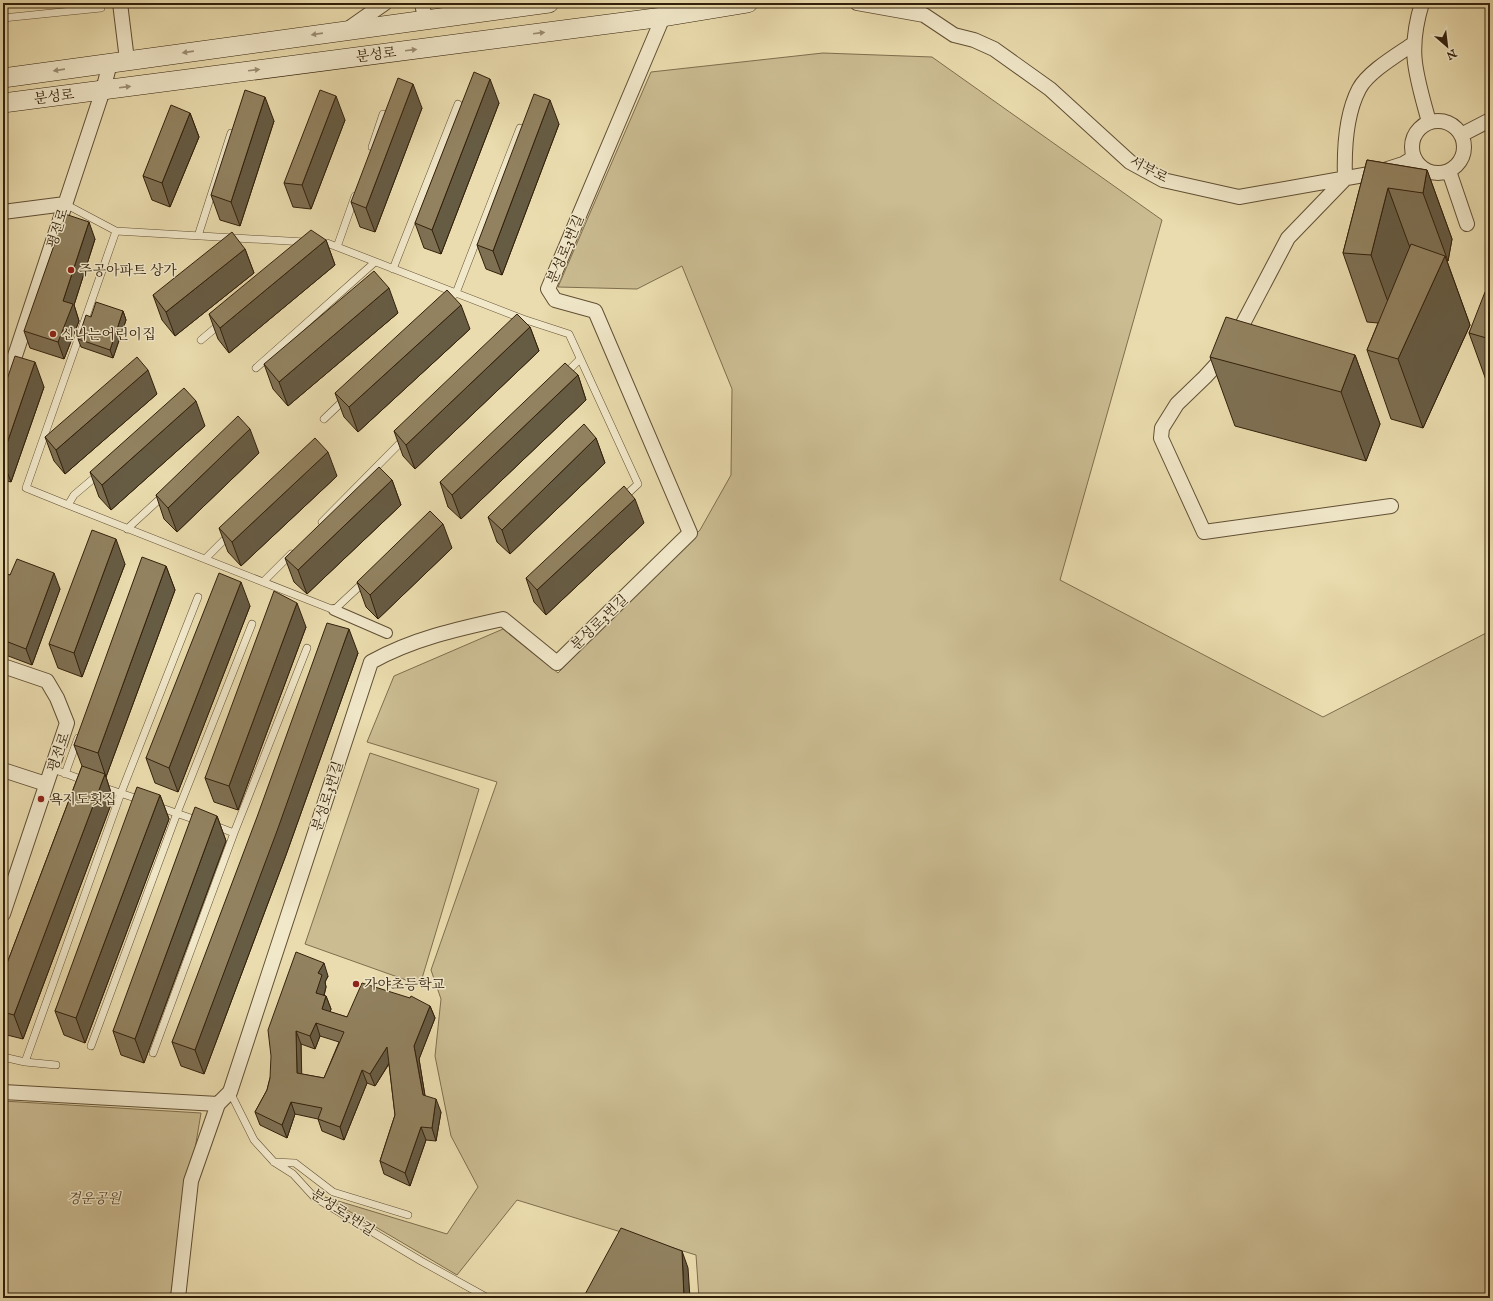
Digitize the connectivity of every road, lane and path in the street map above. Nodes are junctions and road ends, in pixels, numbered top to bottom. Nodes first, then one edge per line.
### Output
1 (120, 3) edge
2 (385, 3) edge
3 (549, 3) edge
4 (748, 3) edge
5 (857, 3) edge
6 (1422, 3) edge
7 (101, 8) dead end
8 (423, 11) edge
9 (663, 17) junction
10 (3, 18) edge
11 (347, 30) junction
12 (1413, 44) junction
13 (119, 62) junction
14 (3, 78) edge
15 (103, 90) junction
16 (3, 103) edge
17 (458, 104) dead end
18 (383, 114) edge
19 (1490, 120) edge
20 (1429, 122) junction
21 (520, 128) edge
22 (231, 133) edge
23 (1461, 134) junction
24 (370, 151) edge
25 (1413, 158) junction
26 (1449, 171) junction
27 (1345, 179) junction
28 (358, 188) edge
29 (65, 204) junction
30 (3, 212) edge
31 (1467, 224) dead end
32 (116, 231) junction
33 (198, 236) junction
34 (317, 243) junction
35 (337, 247) junction
36 (311, 248) edge
37 (375, 262) junction
38 (393, 269) junction
39 (456, 293) junction
40 (445, 304) edge
41 (226, 319) edge
42 (523, 319) junction
43 (518, 324) edge
44 (201, 340) dead end
45 (580, 359) junction
46 (256, 368) dead end
47 (558, 381) edge
48 (3, 392) edge
49 (352, 392) edge
50 (324, 419) dead end
51 (412, 431) edge
52 (104, 469) edge
53 (168, 491) edge
54 (68, 505) junction
55 (615, 505) edge
56 (1391, 506) dead end
57 (318, 526) edge
58 (237, 527) edge
59 (127, 529) junction
60 (296, 549) edge
61 (205, 559) junction
62 (374, 573) edge
63 (263, 582) junction
64 (198, 597) dead end
65 (334, 610) junction
66 (252, 624) dead end
67 (387, 633) dead end
68 (307, 648) dead end
69 (3, 666) edge
70 (81, 730) edge
71 (3, 770) edge
72 (59, 772) junction
73 (46, 784) junction
74 (121, 793) junction
75 (178, 813) junction
76 (234, 833) junction
77 (3, 914) edge
78 (91, 1046) dead end
79 (153, 1053) dead end
80 (3, 1057) edge
81 (25, 1062) junction
82 (56, 1065) dead end
83 (3, 1092) edge
84 (230, 1092) junction
85 (218, 1104) junction
86 (274, 1162) junction
87 (408, 1215) dead end
88 (178, 1298) edge
89 (488, 1298) edge

1 - 13 street
2 - 11 street
3 - 8 main road, 분성로
4 - 9 main road, 분성로
5 - 27 street, 서부로
6 - 12 street
7 - 10 lane
8 - 11 main road, 분성로
15 -> 9 main road, 분성로
9 - 84 street, 분성로3번길
11 -> 13 main road, 분성로
12 - 20 street
12 - 27 street
13 -> 14 main road, 분성로
13 - 15 street, 평전로
15 - 16 main road, 분성로
15 - 29 street, 평전로
17 - 38 lane
18 - 24 lane
19 - 23 street
20 - 23 street
20 - 25 street
21 - 39 lane
22 - 33 lane
23 - 26 street
25 - 26 street
25 - 27 street, 서부로
26 - 31 street
27 - 56 street
28 - 35 lane
29 - 30 street
29 - 32 lane
29 - 48 street, 평전로
32 - 33 lane
32 - 54 lane
33 - 34 lane
34 - 35 lane
34 - 36 lane
35 - 37 lane
37 - 38 lane
37 - 46 lane
38 - 39 lane
39 - 40 lane
39 - 42 lane
41 - 44 lane
42 - 43 lane
42 - 45 lane
45 - 47 lane
45 - 55 lane
49 - 50 lane
51 - 57 lane
52 - 54 lane
53 - 59 lane
54 - 59 lane
58 - 61 lane
59 - 61 lane
60 - 63 lane
61 - 63 lane
62 - 65 lane
63 - 65 lane
64 - 74 lane
65 - 67 street
66 - 75 lane
68 - 76 lane
69 - 72 street, 평전로
70 - 72 lane
71 - 73 street
72 - 73 street, 평전로
72 - 74 lane
73 - 77 street, 평전로
74 - 75 lane
74 - 81 lane
75 - 76 lane
75 - 78 lane
76 - 79 lane
80 - 81 lane
81 - 82 lane
83 - 85 street
84 - 85 street, 분성로3번길
84 - 86 lane, 분성로3번길
85 - 88 street, 분성로3번길
86 - 87 lane
86 - 89 lane, 분성로3번길

